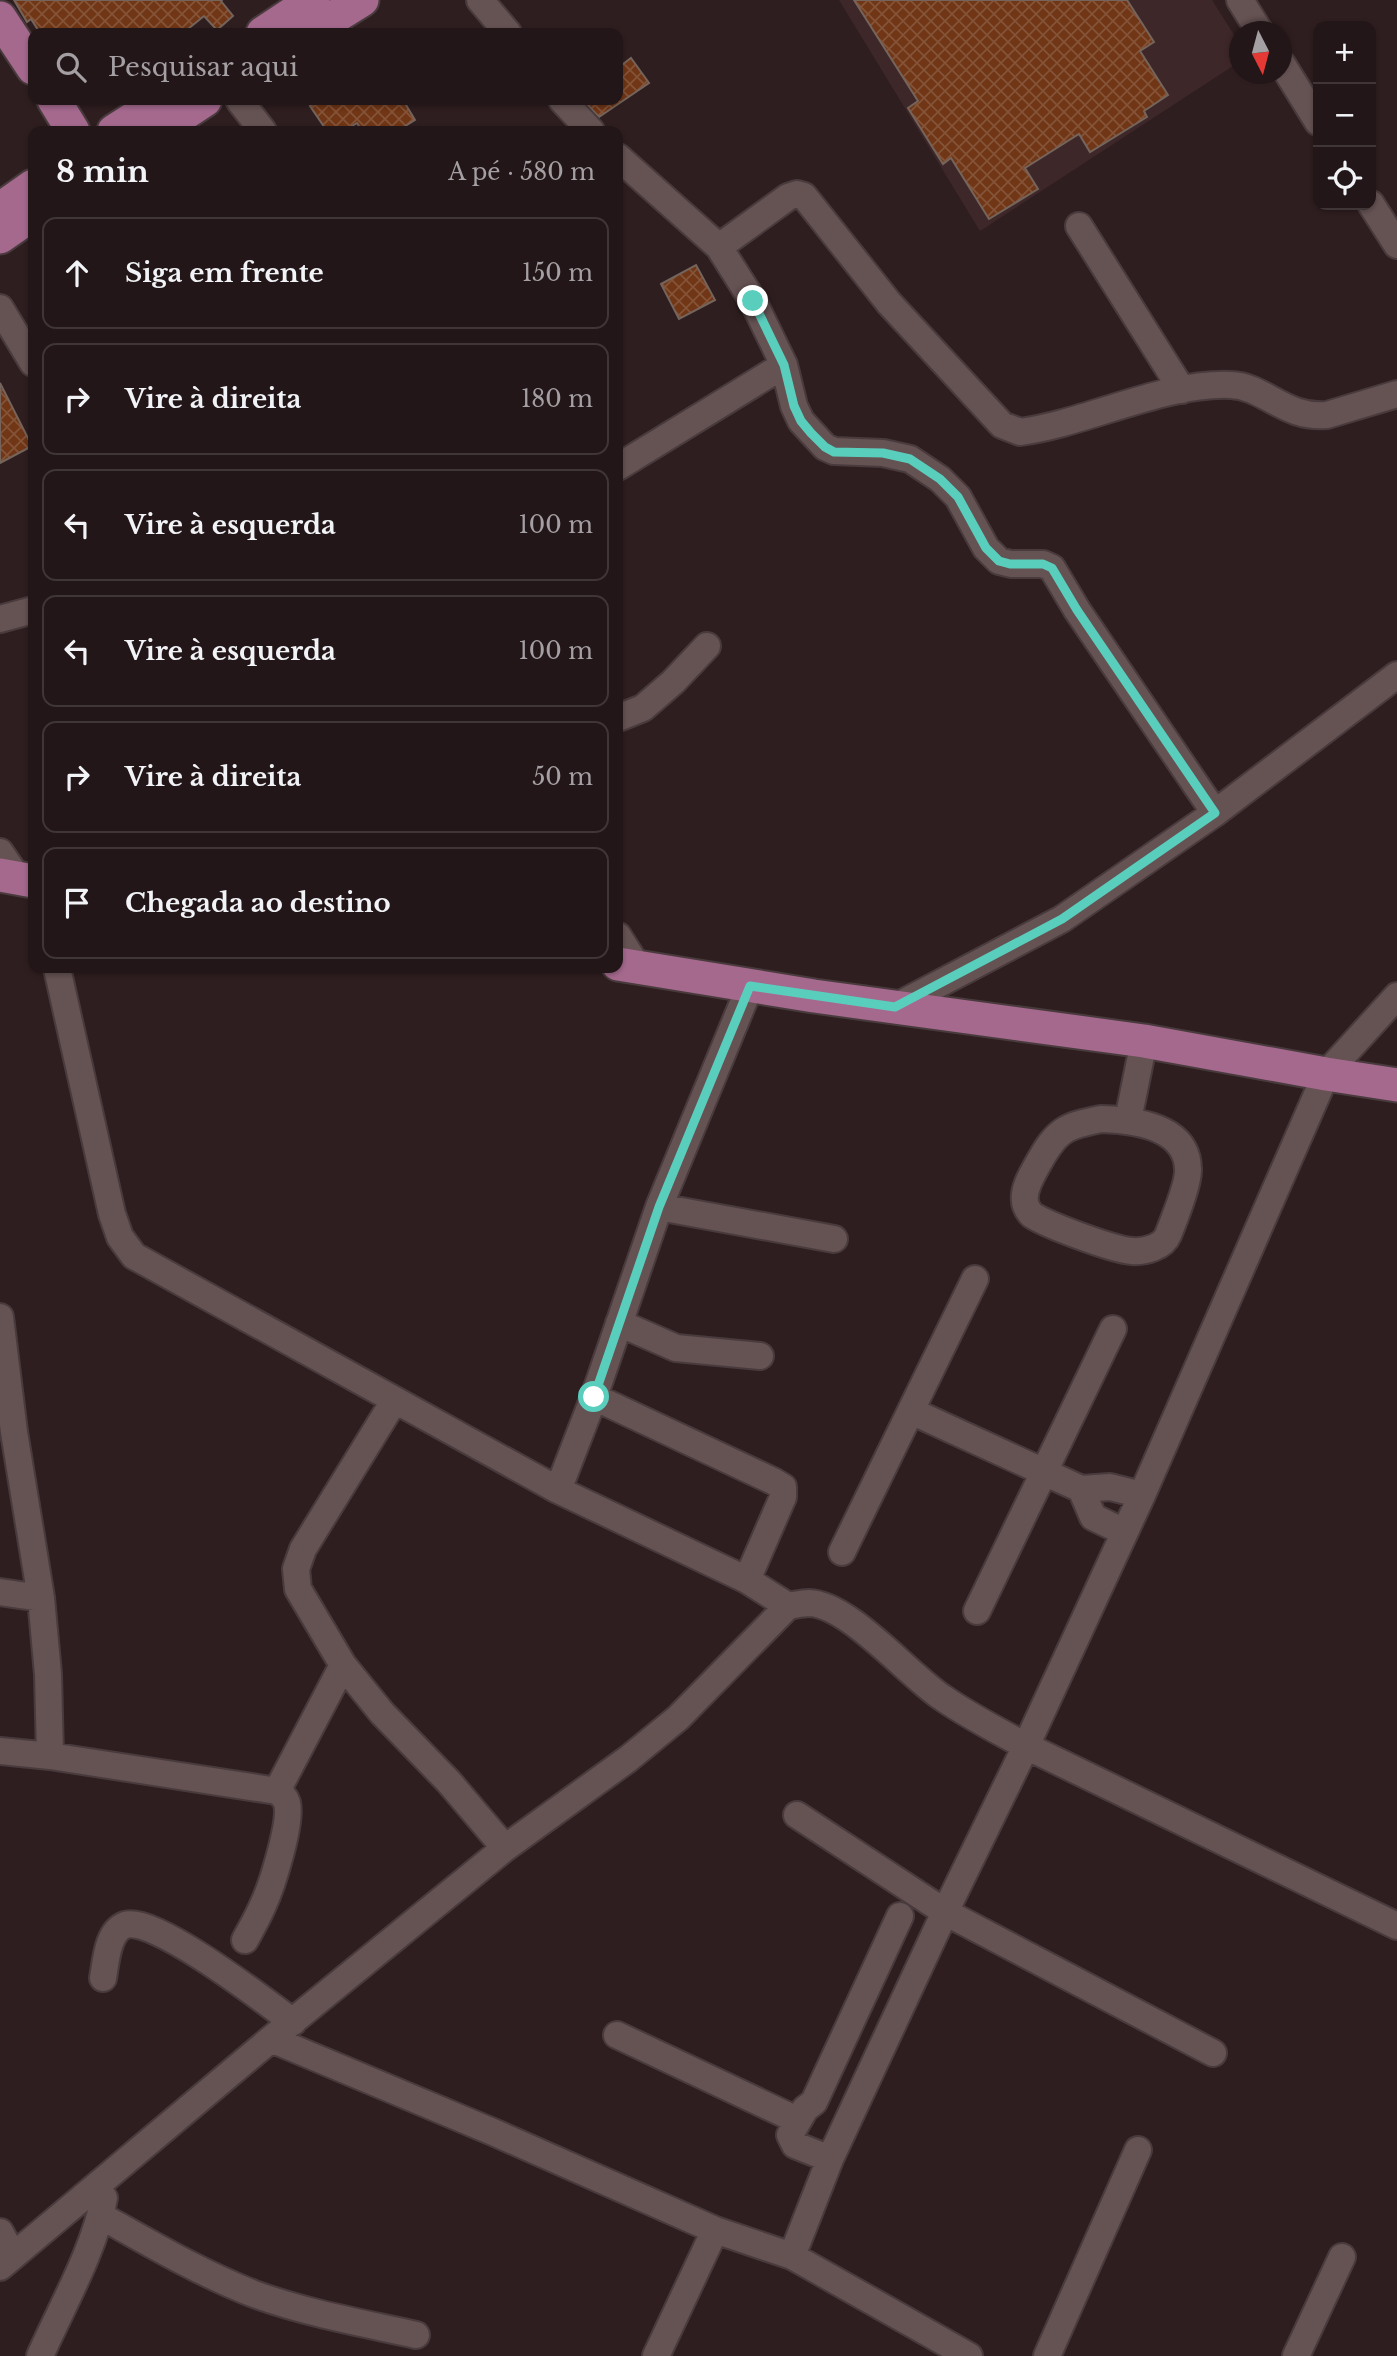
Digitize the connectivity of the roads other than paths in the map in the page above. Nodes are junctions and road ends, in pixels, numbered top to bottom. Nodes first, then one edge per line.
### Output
1 (313, 0) edge
2 (362, 0) edge
3 (480, 0) edge
4 (1240, 0) edge
5 (0, 18) edge
6 (1253, 21) edge
7 (271, 28) edge
8 (317, 28) edge
9 (504, 28) edge
10 (28, 60) edge
11 (1292, 81) edge
12 (57, 105) edge
13 (154, 105) edge
14 (197, 105) edge
15 (243, 105) edge
16 (567, 105) edge
17 (1313, 114) edge
18 (70, 126) edge
19 (122, 126) edge
20 (166, 126) edge
21 (259, 126) edge
22 (586, 126) edge
23 (623, 162) edge
24 (28, 189) edge
25 (0, 209) edge
26 (1375, 210) edge
27 (28, 218) edge
28 (1079, 226) dead end
29 (0, 237) edge
30 (1397, 244) edge
31 (719, 247) junction
32 (0, 309) edge
33 (28, 355) edge
34 (784, 365) junction
35 (1182, 390) junction
36 (1397, 394) edge
37 (623, 464) edge
38 (28, 611) edge
39 (0, 619) edge
40 (707, 646) dead end
41 (1397, 675) edge
42 (623, 716) edge
43 (1215, 813) junction
44 (627, 965) edge
45 (58, 973) edge
46 (750, 986) junction
47 (1397, 996) edge
48 (895, 1007) junction
49 (1144, 1041) junction
50 (1325, 1074) junction
51 (1397, 1085) edge
52 (1128, 1120) junction
53 (659, 1207) junction
54 (834, 1239) dead end
55 (975, 1279) dead end
56 (0, 1317) edge
57 (620, 1323) junction
58 (1113, 1329) dead end
59 (760, 1356) dead end
60 (3, 1369) edge
61 (594, 1397) junction
62 (394, 1401) junction
63 (911, 1411) junction
64 (1044, 1472) junction
65 (1081, 1489) junction
66 (558, 1490) junction
67 (1142, 1495) junction
68 (1124, 1532) junction
69 (842, 1552) dead end
70 (747, 1580) junction
71 (0, 1592) edge
72 (41, 1598) junction
73 (788, 1606) junction
74 (977, 1611) dead end
75 (343, 1665) junction
76 (1026, 1746) junction
77 (0, 1751) edge
78 (50, 1756) junction
79 (277, 1791) junction
80 (797, 1815) dead end
81 (505, 1848) junction
82 (945, 1912) junction
83 (900, 1916) dead end
84 (1397, 1926) edge
85 (245, 1940) dead end
86 (103, 1978) dead end
87 (293, 2022) junction
88 (617, 2035) dead end
89 (271, 2039) junction
90 (1213, 2053) dead end
91 (797, 2120) junction
92 (1138, 2150) dead end
93 (831, 2158) junction
94 (108, 2176) junction
95 (101, 2216) junction
96 (715, 2230) junction
97 (0, 2232) edge
98 (792, 2256) junction
99 (1342, 2257) dead end
100 (6, 2262) edge
101 (416, 2335) dead end
102 (40, 2356) edge
103 (656, 2356) edge
104 (969, 2356) edge
105 (1047, 2356) edge
106 (1296, 2356) edge

1 - 7 main road
2 - 8 main road
3 - 9 street
4 - 6 street
5 - 10 main road
11 - 17 street
12 - 18 main road
13 - 19 main road
14 - 20 main road
15 - 21 street
16 - 22 street
23 - 31 street
24 - 25 main road
26 - 30 street
27 - 29 main road
28 - 35 street
31 - 34 street
31 - 35 street
32 - 33 street
34 - 37 street
34 - 43 street
35 - 36 street
38 - 39 street
40 - 42 street
41 - 43 street
43 - 48 street
44 - 46 main road
45 - 62 street
46 - 48 main road
46 - 53 street
47 - 50 street
48 - 49 main road
49 - 50 main road
49 - 52 street
50 - 51 main road
50 - 67 street
52 - 52 street
53 - 54 street
53 - 57 street
55 - 63 street
56 - 60 street
57 - 59 street
57 - 61 street
58 - 64 street
60 - 72 street
61 - 66 street
61 - 70 street
62 - 66 street
62 - 75 street
63 - 64 street
63 - 69 street
64 - 65 street
64 - 74 street
65 - 67 street
65 - 68 street
66 - 70 street
67 - 68 street
68 - 76 street
70 - 73 street
71 - 72 street
72 - 78 street
73 - 76 street
73 - 81 street
75 - 79 street
75 - 81 street
76 - 82 street
76 - 84 street
77 - 78 street
78 - 79 street
79 - 85 street
80 - 82 street
81 - 87 street
82 - 90 street
82 - 93 street
83 - 91 street
86 - 87 street
87 - 89 street
88 - 91 street
89 - 94 street
89 - 96 street
91 - 93 street
92 - 105 street
93 - 98 street
94 - 95 street
94 - 100 street
95 - 101 street
95 - 102 street
96 - 98 street
96 - 103 street
97 - 100 street
98 - 104 street
99 - 106 street

